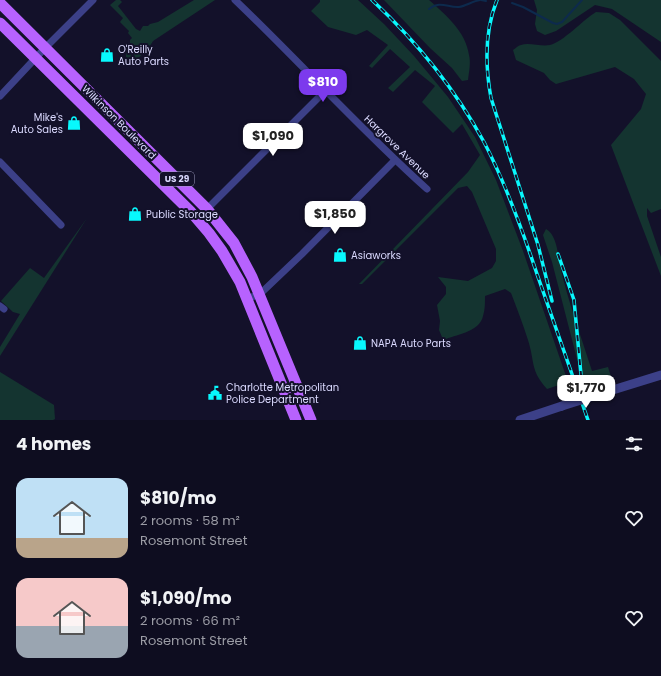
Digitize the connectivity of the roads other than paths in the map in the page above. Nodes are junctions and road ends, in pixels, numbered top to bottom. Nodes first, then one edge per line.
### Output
1 (93, 0) edge
2 (235, 0) edge
3 (0, 3) edge
4 (0, 23) edge
5 (45, 48) junction
6 (35, 58) junction
7 (325, 91) junction
8 (0, 96) edge
9 (395, 160) junction
10 (0, 162) edge
11 (427, 189) dead end
12 (207, 210) junction
13 (61, 225) dead end
14 (260, 294) junction
15 (246, 299) junction
16 (661, 375) edge
17 (296, 420) edge
18 (311, 420) edge
19 (520, 420) edge

1 - 5 street
2 - 7 street, Hargrove Avenue
3 - 5 main road, Wilkinson Boulevard / US 29
4 - 6 main road, Wilkinson Boulevard / US 29
5 - 6 street
5 - 12 main road, Wilkinson Boulevard / US 29
6 - 8 street
6 - 15 main road, Wilkinson Boulevard / US 29
7 - 9 street, Hargrove Avenue
7 - 12 street
9 - 11 street, Hargrove Avenue
9 - 14 street
10 - 13 street
12 - 14 main road, Wilkinson Boulevard / US 29
14 - 15 street
14 - 18 main road, Wilkinson Boulevard / US 29
15 - 17 main road, Wilkinson Boulevard / US 29
16 - 19 street, bridge

